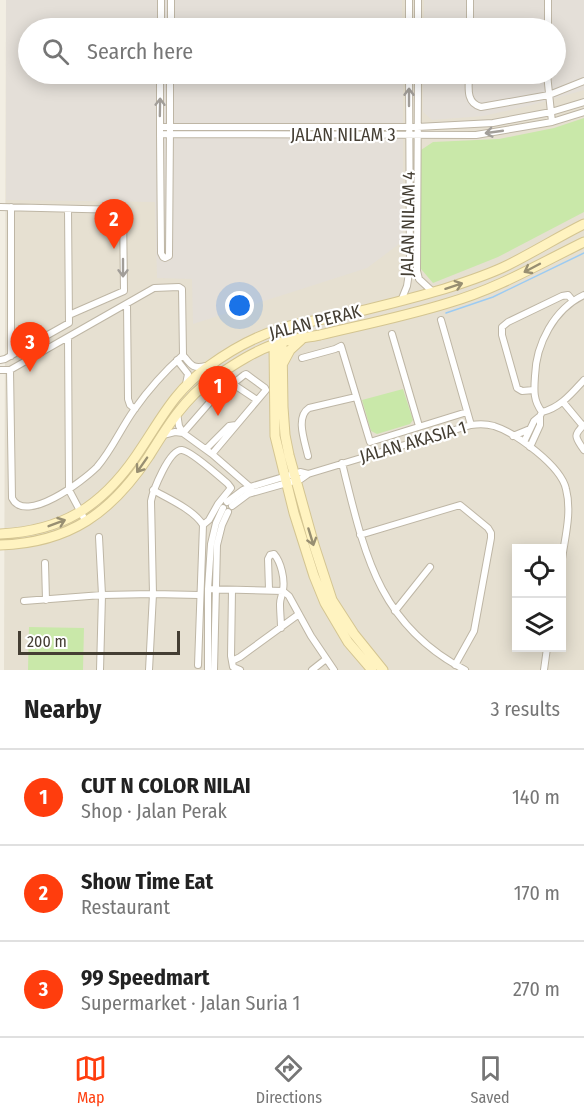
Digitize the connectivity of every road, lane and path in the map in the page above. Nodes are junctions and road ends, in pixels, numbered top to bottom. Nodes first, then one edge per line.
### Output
1 (161, 0) edge
2 (171, 0) edge
3 (410, 0) edge
4 (418, 0) edge
5 (470, 0) edge
6 (548, 0) edge
7 (161, 18) edge
8 (171, 18) edge
9 (409, 18) edge
10 (418, 18) edge
11 (470, 18) edge
12 (548, 18) edge
13 (584, 81) edge
14 (160, 84) edge
15 (170, 84) edge
16 (409, 84) edge
17 (418, 84) edge
18 (470, 84) edge
19 (548, 84) edge
20 (549, 95) junction
21 (584, 102) edge
22 (551, 112) junction
23 (584, 112) edge
24 (552, 122) junction
25 (409, 126) junction
26 (417, 127) junction
27 (160, 131) junction
28 (170, 131) junction
29 (409, 135) junction
30 (417, 135) junction
31 (0, 207) edge
32 (11, 207) junction
33 (68, 209) junction
34 (584, 224) edge
35 (584, 242) edge
36 (433, 292) junction
37 (584, 295) edge
38 (400, 301) junction
39 (573, 301) junction
40 (127, 303) junction
41 (69, 315) junction
42 (337, 316) junction
43 (441, 320) dead end
44 (392, 333) dead end
45 (68, 338) junction
46 (302, 339) junction
47 (278, 342) junction
48 (242, 345) junction
49 (256, 352) junction
50 (183, 355) junction
51 (11, 356) junction
52 (302, 358) dead end
53 (0, 360) edge
54 (177, 360) junction
55 (279, 364) junction
56 (209, 366) junction
57 (0, 370) edge
58 (10, 370) junction
59 (584, 380) edge
60 (186, 384) junction
61 (233, 384) junction
62 (534, 390) junction
63 (356, 397) junction
64 (257, 400) junction
65 (563, 402) junction
66 (135, 410) junction
67 (467, 411) junction
68 (177, 412) junction
69 (541, 414) junction
70 (471, 424) junction
71 (236, 425) junction
72 (419, 426) junction
73 (583, 426) edge
74 (530, 429) junction
75 (183, 433) junction
76 (161, 436) junction
77 (513, 436) junction
78 (536, 436) junction
79 (524, 442) junction
80 (531, 447) junction
81 (206, 449) junction
82 (584, 450) edge
83 (212, 454) junction
84 (308, 456) dead end
85 (541, 456) junction
86 (342, 463) junction
87 (290, 478) junction
88 (69, 490) junction
89 (153, 490) junction
90 (251, 490) junction
91 (80, 512) junction
92 (86, 522) junction
93 (202, 525) junction
94 (0, 526) edge
95 (4, 534) edge
96 (360, 535) junction
97 (99, 537) dead end
98 (564, 544) edge
99 (0, 545) edge
100 (45, 563) dead end
101 (430, 567) dead end
102 (212, 590) junction
103 (232, 590) junction
104 (269, 590) junction
105 (283, 591) junction
106 (153, 594) junction
107 (102, 595) junction
108 (200, 595) junction
109 (46, 600) junction
110 (24, 601) dead end
111 (395, 610) junction
112 (299, 614) junction
113 (281, 628) junction
114 (546, 652) edge
115 (326, 659) junction
116 (232, 661) junction
117 (198, 665) dead end
118 (455, 665) junction
119 (100, 670) edge
120 (149, 670) edge
121 (208, 670) edge
122 (214, 670) edge
123 (240, 670) edge
124 (312, 670) edge
125 (334, 670) edge
126 (372, 670) edge
127 (383, 670) edge
128 (465, 670) edge
129 (544, 670) edge

1 - 7 street
2 - 8 street
3 - 9 street
4 - 10 street
5 - 11 street
6 - 12 street
13 - 20 street
27 -> 14 street
15 - 28 street
25 -> 16 street, JALAN NILAM 4
17 - 26 street, JALAN NILAM 4
18 - 20 street
19 - 20 street
20 - 22 street
21 - 22 street, JALAN NILAM 3
22 - 24 street
22 - 26 street, JALAN NILAM 3
23 - 24 street, JALAN NILAM 3
24 -> 30 street, JALAN NILAM 3
25 - 26 street, JALAN NILAM 3
25 - 28 street, JALAN NILAM 3
25 - 29 street, JALAN NILAM 4
26 - 30 street, JALAN NILAM 4
27 - 28 street
27 - 28 street
28 - 29 street, JALAN NILAM 3
29 - 30 street, JALAN NILAM 3
29 - 38 street, JALAN NILAM 4
30 - 36 street, JALAN NILAM 4
31 - 32 street
32 - 33 street
32 - 51 street
33 - 41 street
33 -> 41 street
36 -> 34 main road, JALAN PERAK
35 -> 46 main road, JALAN PERAK
36 - 38 main road, JALAN PERAK
37 - 39 street
38 - 42 main road, JALAN PERAK
39 - 62 street
39 - 62 street
40 - 45 street
40 - 50 street
40 - 66 street
41 - 51 street
42 - 47 main road
42 - 48 main road, JALAN PERAK
43 - 67 street
44 - 72 street
45 - 58 street
45 - 88 street
46 - 47 main road, JALAN PERAK
46 - 55 main road
47 - 48 main road
47 - 49 main road, JALAN PERAK
47 - 55 main road
48 - 56 main road, JALAN PERAK
49 - 55 main road
49 - 68 main road, JALAN PERAK
50 - 54 street
50 - 56 street
51 - 53 street
52 - 63 street
54 - 60 street
54 - 66 street
55 - 87 main road
56 - 60 main road, JALAN PERAK
57 - 58 street
58 - 88 street
59 - 65 street
60 - 91 main road, JALAN PERAK
61 - 64 street
61 - 64 street
61 - 75 street
62 - 69 street
63 - 72 street
63 - 84 street
64 - 71 street
65 - 69 street
65 - 73 street
66 - 88 street
67 - 70 street
67 - 72 street
68 - 75 street
68 - 76 main road, JALAN PERAK
69 - 74 street
69 - 78 street
70 - 77 street, JALAN AKASIA 1
70 - 86 street, JALAN AKASIA 1
71 - 81 street
71 - 83 street
73 - 82 street
74 - 77 street
74 - 79 street
75 - 76 street
75 - 81 street
76 -> 92 main road, JALAN PERAK
77 - 79 street, JALAN AKASIA 1
78 - 80 street
78 - 85 street
79 - 80 street, JALAN AKASIA 1
80 - 85 street, JALAN AKASIA 1
81 - 83 street
83 - 90 street
85 - 98 street, JALAN AKASIA 1
86 - 87 street, JALAN AKASIA 1
86 - 96 street
87 - 90 street, JALAN AKASIA 1
87 - 126 main road
87 -> 127 main road
88 - 91 street
89 - 93 street
89 - 93 street
89 - 106 street
90 - 102 street, JALAN AKASIA 1
91 - 92 street
95 -> 91 main road, JALAN PERAK
92 - 99 main road, JALAN PERAK
93 - 108 street
94 - 95 main road
96 - 111 street
96 - 118 street
97 - 107 street
100 - 109 street
101 - 111 street
102 - 103 street
102 - 121 street
102 - 122 street
103 - 104 street
103 - 116 street
104 - 105 street
104 - 105 street
105 - 112 street
105 - 113 street
106 - 107 street
106 - 108 street
106 - 120 street
107 - 109 street
107 - 119 street
108 - 117 street
109 - 110 street
111 - 118 street
112 - 113 street
112 - 115 street
113 - 116 street
114 - 129 street
115 - 124 street
115 - 125 street
116 - 123 street
118 - 128 street

